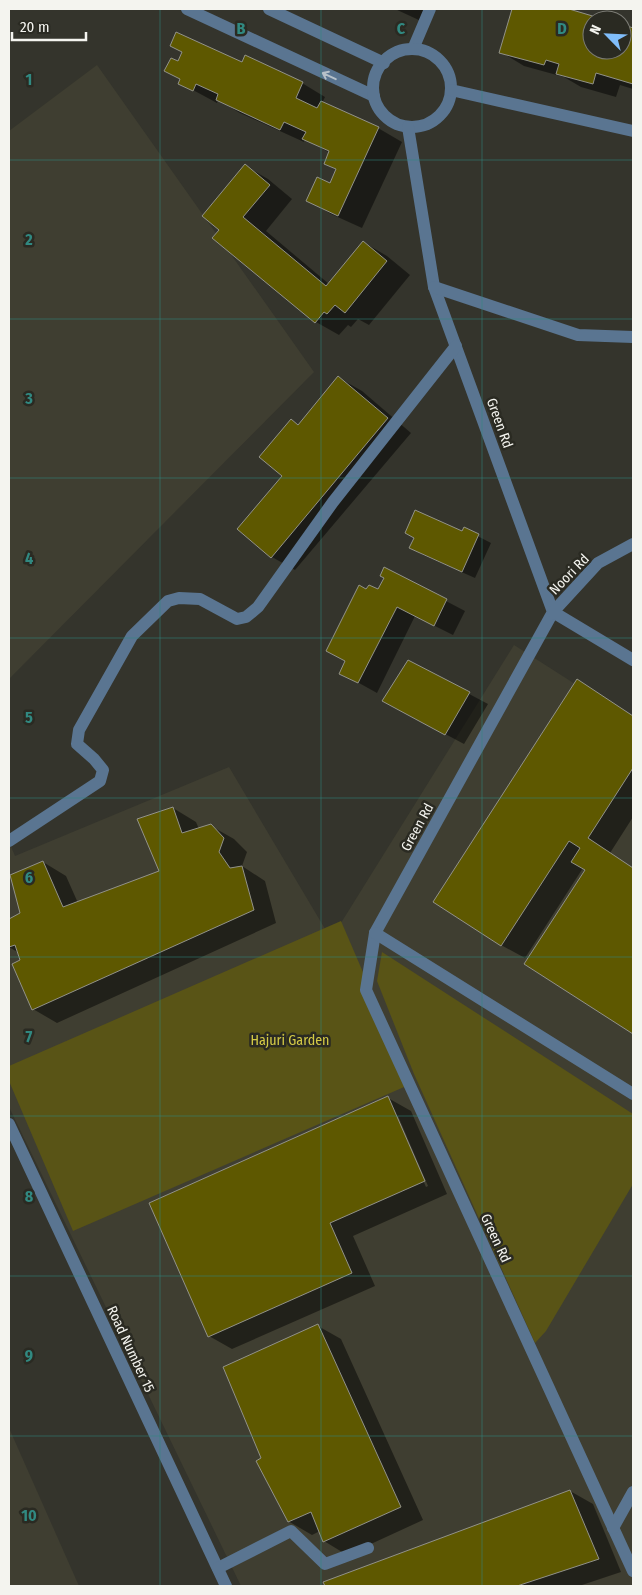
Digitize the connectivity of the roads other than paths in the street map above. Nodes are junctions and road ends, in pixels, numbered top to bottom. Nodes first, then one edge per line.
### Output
1 (187, 9) edge
2 (269, 9) edge
3 (430, 9) edge
4 (413, 49) junction
5 (384, 63) junction
6 (451, 90) junction
7 (374, 96) junction
8 (408, 127) junction
9 (633, 131) edge
10 (434, 287) junction
11 (633, 337) edge
12 (456, 346) junction
13 (633, 544) edge
14 (553, 612) junction
15 (633, 660) edge
16 (9, 841) edge
17 (375, 933) junction
18 (633, 1094) edge
19 (9, 1124) edge
20 (633, 1492) edge
21 (613, 1528) junction
22 (368, 1548) dead end
23 (218, 1568) junction
24 (633, 1571) edge
25 (226, 1586) edge

7 -> 1 street
2 - 5 street
3 - 4 street
4 - 5 street
4 - 6 street
5 - 7 street
6 - 8 street
6 - 9 street
7 - 8 street
8 - 10 street, Green Rd
10 - 11 street
10 - 12 street, Green Rd
12 - 14 street, Green Rd
12 - 16 street
13 - 14 street, Noori Rd
14 - 15 street
14 - 17 street, Green Rd
17 - 18 street
17 - 21 street, Green Rd
19 - 23 street, Road Number 15
20 - 21 street
21 - 24 street, Green Rd
22 - 23 street
23 - 25 street, Road Number 15

